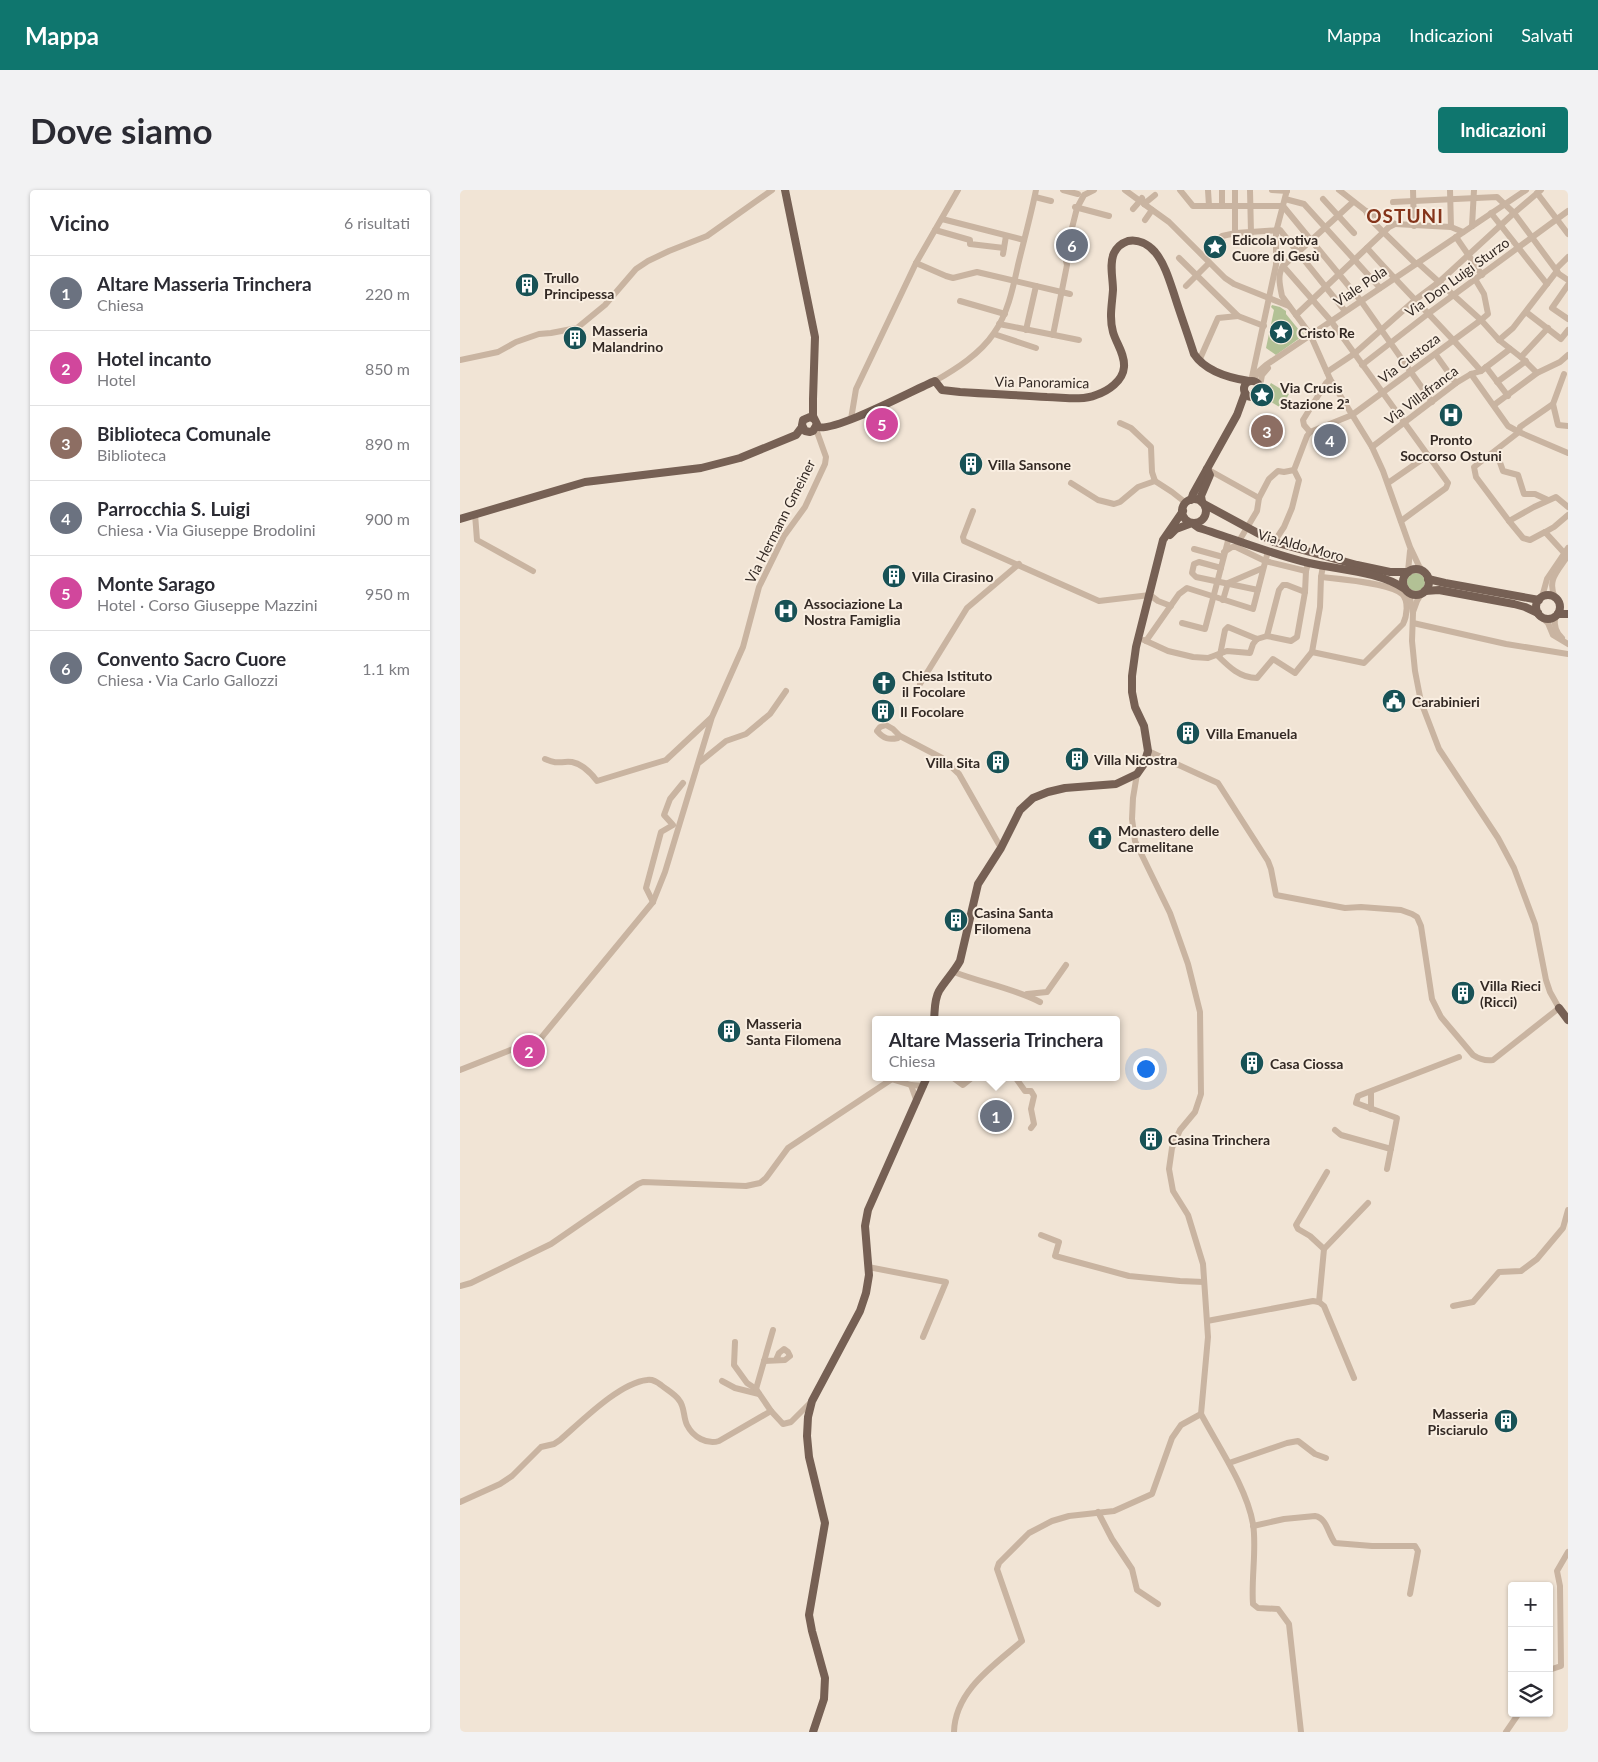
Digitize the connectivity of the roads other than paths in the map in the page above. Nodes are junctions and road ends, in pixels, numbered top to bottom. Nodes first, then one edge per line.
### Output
1 (772, 190) edge
2 (785, 190) edge
3 (958, 190) edge
4 (1063, 190) edge
5 (1094, 190) edge
6 (1125, 190) edge
7 (1139, 190) edge
8 (1180, 190) edge
9 (1208, 190) edge
10 (1222, 190) edge
11 (1236, 190) edge
12 (1250, 190) edge
13 (1272, 190) edge
14 (1339, 190) edge
15 (1413, 190) edge
16 (1450, 190) edge
17 (1474, 190) edge
18 (1526, 190) edge
19 (1287, 191) edge
20 (1539, 192) edge
21 (1035, 194) edge
22 (1081, 194) junction
23 (1132, 195) junction
24 (1155, 195) dead end
25 (1093, 198) dead end
26 (1324, 199) dead end
27 (1473, 199) junction
28 (1451, 200) junction
29 (1051, 201) dead end
30 (1413, 201) junction
31 (1284, 202) junction
32 (1353, 202) junction
33 (1393, 202) dead end
34 (1142, 203) junction
35 (1505, 204) junction
36 (1209, 206) junction
37 (1222, 206) junction
38 (1236, 206) junction
39 (1250, 206) junction
40 (1075, 207) junction
41 (1134, 209) dead end
42 (1156, 211) junction
43 (1366, 211) junction
44 (1568, 212) edge
45 (1492, 213) junction
46 (1514, 213) junction
47 (1109, 216) dead end
48 (1339, 216) junction
49 (942, 219) junction
50 (1558, 219) junction
51 (1145, 220) dead end
52 (1395, 224) junction
53 (1414, 226) junction
54 (1472, 226) junction
55 (1501, 226) junction
56 (1451, 227) junction
57 (1325, 228) junction
58 (935, 230) junction
59 (1276, 232) junction
60 (1384, 232) junction
61 (1463, 232) junction
62 (1235, 233) junction
63 (1251, 233) junction
64 (1354, 233) dead end
65 (1568, 234) edge
66 (1006, 236) junction
67 (1456, 237) junction
68 (1533, 237) junction
69 (1024, 240) junction
70 (1312, 240) junction
71 (1210, 247) dead end
72 (1367, 248) junction
73 (1518, 248) junction
74 (1298, 253) junction
75 (1468, 256) junction
76 (1568, 257) edge
77 (1179, 258) dead end
78 (1354, 260) junction
79 (1209, 262) junction
80 (916, 263) junction
81 (1417, 263) junction
82 (1282, 268) junction
83 (1557, 270) junction
84 (1340, 274) junction
85 (1482, 275) junction
86 (1197, 276) junction
87 (1394, 278) junction
88 (1475, 280) junction
89 (1568, 280) edge
90 (1014, 281) junction
91 (1439, 282) junction
92 (1547, 284) junction
93 (1568, 285) edge
94 (1036, 286) junction
95 (1186, 286) dead end
96 (1326, 287) junction
97 (1380, 288) junction
98 (1062, 292) junction
99 (1070, 294) dead end
100 (1454, 296) junction
101 (1270, 298) junction
102 (1313, 300) junction
103 (1416, 300) junction
104 (960, 301) dead end
105 (1361, 301) junction
106 (1290, 307) junction
107 (1346, 311) junction
108 (1526, 312) junction
109 (1429, 313) junction
110 (1005, 314) junction
111 (1296, 315) junction
112 (1238, 316) junction
113 (1568, 319) edge
114 (1481, 320) junction
115 (1331, 321) junction
116 (1000, 324) junction
117 (1264, 326) junction
118 (1548, 328) junction
119 (1026, 330) junction
120 (1382, 330) junction
121 (1568, 330) edge
122 (994, 334) junction
123 (1310, 334) junction
124 (1053, 335) junction
125 (1079, 340) dead end
126 (1454, 340) junction
127 (1499, 340) junction
128 (1390, 343) junction
129 (1036, 348) dead end
130 (1510, 349) junction
131 (1354, 354) junction
132 (1436, 354) junction
133 (1568, 355) edge
134 (1524, 359) junction
135 (460, 360) edge
136 (1199, 361) junction
137 (1272, 363) junction
138 (1362, 364) junction
139 (1556, 364) junction
140 (1484, 369) junction
141 (1326, 372) junction
142 (1410, 373) junction
143 (1537, 373) junction
144 (1471, 374) junction
145 (1566, 374) edge
146 (1226, 376) junction
147 (1330, 379) junction
148 (935, 381) junction
149 (1251, 381) junction
150 (1497, 382) junction
151 (1456, 383) junction
152 (1260, 386) junction
153 (1244, 392) junction
154 (1382, 394) junction
155 (1508, 396) junction
156 (1254, 398) junction
157 (1432, 402) junction
158 (1553, 404) junction
159 (1494, 405) junction
160 (1237, 415) junction
161 (1352, 415) junction
162 (851, 419) junction
163 (1404, 423) junction
164 (1120, 424) dead end
165 (811, 425) junction
166 (1568, 426) edge
167 (1310, 432) junction
168 (1518, 432) junction
169 (1372, 447) junction
170 (1496, 451) junction
171 (1568, 453) edge
172 (1428, 456) junction
173 (1207, 469) junction
174 (1294, 470) junction
175 (1155, 481) junction
176 (1071, 483) dead end
177 (1388, 484) junction
178 (1259, 498) junction
179 (1548, 500) junction
180 (1203, 503) junction
181 (1186, 505) junction
182 (1568, 507) edge
183 (973, 511) dead end
184 (475, 514) junction
185 (1568, 515) edge
186 (460, 519) edge
187 (1401, 521) junction
188 (1509, 521) junction
189 (1192, 523) junction
190 (1247, 528) junction
191 (1545, 532) junction
192 (1229, 537) junction
193 (1240, 541) junction
194 (1274, 542) junction
195 (1410, 547) junction
196 (1161, 549) junction
197 (1194, 550) dead end
198 (1268, 551) junction
199 (1567, 553) edge
200 (1224, 554) junction
201 (1019, 564) junction
202 (1264, 564) junction
203 (1323, 566) junction
204 (1307, 567) junction
205 (1221, 568) junction
206 (533, 571) dead end
207 (1423, 571) junction
208 (1408, 572) junction
209 (1372, 576) junction
210 (1321, 577) junction
211 (1428, 579) junction
212 (1217, 581) junction
213 (1228, 583) junction
214 (1368, 584) junction
215 (1258, 590) junction
216 (1407, 591) junction
217 (1305, 592) junction
218 (1423, 592) junction
219 (1150, 595) junction
220 (1213, 597) junction
221 (1540, 599) junction
222 (1223, 600) junction
223 (1557, 600) junction
224 (1568, 605) edge
225 (1171, 606) junction
226 (1413, 613) junction
227 (1568, 614) edge
228 (1539, 615) junction
229 (1556, 615) junction
230 (1182, 623) dead end
231 (1413, 623) junction
232 (1267, 636) junction
233 (1142, 639) junction
234 (1257, 639) junction
235 (1568, 644) edge
236 (1312, 652) junction
237 (1568, 654) edge
238 (1218, 655) junction
239 (920, 684) dead end
240 (786, 691) dead end
241 (712, 717) junction
242 (900, 736) dead end
243 (1148, 752) junction
244 (545, 759) dead end
245 (699, 763) junction
246 (1137, 774) junction
247 (683, 783) dead end
248 (1001, 848) junction
249 (653, 902) junction
250 (1066, 965) dead end
251 (954, 972) junction
252 (1026, 994) junction
253 (1040, 1002) dead end
254 (1560, 1008) junction
255 (934, 1016) edge
256 (1568, 1020) edge
257 (1459, 1057) dead end
258 (460, 1070) edge
259 (889, 1081) edge
260 (901, 1081) edge
261 (922, 1081) edge
262 (925, 1081) edge
263 (957, 1081) edge
264 (968, 1081) edge
265 (1018, 1081) edge
266 (911, 1085) junction
267 (1371, 1092) junction
268 (917, 1102) junction
269 (1371, 1109) junction
270 (1031, 1128) dead end
271 (1335, 1130) dead end
272 (1391, 1149) junction
273 (1387, 1169) dead end
274 (1327, 1172) dead end
275 (1368, 1202) dead end
276 (1568, 1210) edge
277 (1041, 1235) dead end
278 (1324, 1249) junction
279 (868, 1267) junction
280 (1204, 1282) junction
281 (460, 1286) edge
282 (1319, 1302) junction
283 (1453, 1306) dead end
284 (1207, 1321) junction
285 (773, 1330) dead end
286 (923, 1337) dead end
287 (735, 1342) dead end
288 (776, 1360) dead end
289 (764, 1361) junction
290 (1354, 1378) dead end
291 (722, 1381) dead end
292 (757, 1392) junction
293 (812, 1401) junction
294 (771, 1412) junction
295 (1201, 1414) junction
296 (1326, 1458) dead end
297 (1229, 1463) junction
298 (460, 1502) edge
299 (1098, 1512) junction
300 (1253, 1526) junction
301 (1568, 1552) edge
302 (1410, 1594) dead end
303 (1158, 1604) dead end
304 (1553, 1669) edge
305 (1516, 1717) edge
306 (813, 1732) edge
307 (954, 1732) edge
308 (1301, 1732) edge
309 (1506, 1732) edge

1 - 135 street
2 - 165 main road
3 - 49 street
4 - 22 street
5 - 22 street
6 - 23 street
7 - 23 street
8 - 36 street
9 - 36 street
10 - 37 street
11 - 38 street
12 - 39 street
13 - 19 street
14 - 32 street
15 - 30 street
16 - 28 street
17 - 27 street
18 - 35 street, Viale Pola
19 - 31 street
20 - 46 street
20 - 50 street
21 - 29 street
21 - 69 street
22 - 25 street
22 - 40 street
23 - 34 street
24 - 34 street
26 - 48 street
27 - 28 street
27 - 35 street
27 - 54 street
28 - 30 street
28 - 56 street
30 - 33 street
30 - 53 street
31 - 39 street
31 - 57 street
31 - 59 street
31 - 70 street
32 - 43 street
32 - 48 street
34 - 41 street
34 - 42 street
35 - 45 street, Viale Pola
35 - 46 street
36 - 37 street
37 - 38 street
38 - 39 street
38 - 62 street
39 - 63 street
40 - 47 street
40 - 98 street
42 - 51 street
42 - 79 street
43 - 52 street
43 - 60 street
44 - 50 street, Via Don Luigi Sturzo
45 - 54 street, Viale Pola
45 - 55 street
46 - 55 street
46 - 68 street
48 - 57 street
48 - 64 street
49 - 58 street
49 - 66 street
50 - 65 street
50 - 68 street, Via Don Luigi Sturzo
52 - 53 street
52 - 60 street
53 - 56 street
54 - 61 street, Viale Pola
55 - 73 street
55 - 75 street
56 - 61 street
57 - 70 street
57 - 78 street
58 - 66 street
58 - 80 street
59 - 63 street
59 - 74 street
59 - 101 street
60 - 72 street
60 - 81 street
61 - 67 street, Viale Pola
62 - 63 street
62 - 71 street
66 - 69 street
67 - 75 street
67 - 81 street, Viale Pola
68 - 73 street, Via Don Luigi Sturzo
68 - 83 street
69 - 90 street
70 - 74 street
70 - 84 street
72 - 78 street
72 - 87 street
73 - 85 street, Via Don Luigi Sturzo
73 - 92 street
74 - 82 street
74 - 96 street
75 - 85 street
75 - 91 street
76 - 83 street
77 - 86 street
78 - 84 street
78 - 97 street
79 - 86 street
79 - 101 street
80 - 90 street
80 - 162 street
81 - 87 street, Viale Pola
81 - 91 street
82 - 102 street
82 - 106 street
83 - 89 street
83 - 92 street
84 - 96 street
84 - 105 street
85 - 88 street, Via Don Luigi Sturzo
86 - 95 street
86 - 112 street
87 - 97 street, Viale Pola
87 - 103 street
88 - 100 street, Via Don Luigi Sturzo
88 - 114 street
90 - 94 street
90 - 110 street
91 - 100 street
91 - 103 street
92 - 108 street
93 - 113 street
94 - 98 street
94 - 119 street
96 - 102 street
96 - 107 street
97 - 105 street, Viale Pola
98 - 99 street
98 - 124 street
100 - 109 street, Via Don Luigi Sturzo
100 - 114 street
101 - 106 street
101 - 117 street
102 - 111 street
102 - 115 street
103 - 109 street
103 - 120 street
104 - 110 street
105 - 107 street, Viale Pola
105 - 120 street
106 - 111 street
107 - 115 street, Viale Pola
108 - 118 street
108 - 127 street
109 - 126 street
109 - 128 street, Via Don Luigi Sturzo
110 - 116 street
111 - 123 street
112 - 117 street
112 - 136 street
114 - 126 street, Via Custoza
114 - 127 street
115 - 123 street, Viale Pola
115 - 131 street
116 - 119 street
116 - 122 street
117 - 149 street
118 - 121 street
118 - 134 street
119 - 124 street
120 - 128 street
120 - 131 street
122 - 129 street
122 - 148 street
123 - 137 street, Viale Pola
123 - 141 street
124 - 125 street
126 - 132 street, Via Custoza
126 - 140 street
127 - 130 street
128 - 138 street, Via Don Luigi Sturzo
128 - 142 street
130 - 134 street
130 - 140 street, Via Villafranca
131 - 138 street
131 - 141 street
132 - 142 street, Via Custoza
132 - 151 street
133 - 139 street
134 - 143 street
134 - 150 street
136 - 146 main road
136 - 148 main road, Via Panoramica
137 - 149 street, Viale Pola
137 - 152 street, Viale Pola
138 - 154 street
139 - 143 street
139 - 145 street
140 - 144 street, Via Villafranca
140 - 150 street
141 - 147 street
142 - 154 street, Via Custoza
142 - 157 street
143 - 155 street
144 - 151 street, Via Villafranca
144 - 159 street
145 - 158 street
146 - 149 main road
146 - 153 main road
147 - 161 street
147 - 167 street
148 - 162 main road
149 - 152 main road
149 - 153 main road
150 - 155 street
151 - 157 street, Via Villafranca
152 - 156 main road
153 - 156 main road
153 - 160 main road
154 - 161 street, Via Custoza
154 - 163 street
155 - 159 street
156 - 160 main road
157 - 163 street, Via Villafranca
158 - 166 street
158 - 168 street
159 - 168 street
160 - 173 main road
161 - 167 street, Via Custoza
161 - 169 street
162 - 165 main road
163 - 169 street, Via Villafranca
163 - 172 street
164 - 175 street
165 - 184 main road
165 - 241 street, Via Hermann Gmeiner
167 - 174 street
168 - 170 street
168 - 171 street
169 - 177 street
170 - 179 street
170 - 188 street
172 - 177 street
172 - 187 street
173 - 178 street
173 - 180 main road
173 - 181 main road
174 - 178 street
174 - 194 street
175 - 176 street
175 - 181 street
177 - 187 street
178 - 190 street
179 - 182 street
179 - 188 street
180 - 181 main road
180 - 189 main road
180 - 190 main road, Via Aldo Moro
181 - 189 main road
181 - 196 main road
183 - 201 street
184 - 186 main road
184 - 206 street
185 - 191 street
187 - 195 street
188 - 191 street
189 - 192 main road, Via Aldo Moro
189 - 196 main road
190 - 193 street
190 - 194 main road, Via Aldo Moro
191 - 199 street
192 - 193 main road, Via Aldo Moro
192 - 200 street
193 - 198 main road, Via Aldo Moro
194 - 208 main road, Via Aldo Moro
195 - 207 street
195 - 208 street
196 - 219 main road
197 - 200 street, Via Aldo Moro
198 - 202 street
198 - 204 main road, Via Aldo Moro
199 - 221 street
199 - 223 street
200 - 202 street, Via Aldo Moro
200 - 205 street
201 - 219 street
201 - 239 street
202 - 204 street, Via Aldo Moro
202 - 213 street
202 - 215 street
203 - 204 main road, Via Aldo Moro
203 - 209 main road, Via Aldo Moro
203 - 210 street
204 - 217 street
205 - 212 street
205 - 212 street
207 - 208 main road
207 - 211 main road
208 - 216 main road
209 - 214 street
209 - 216 main road, Via Aldo Moro
210 - 214 street, Via Aldo Moro
210 - 236 street
211 - 218 main road
211 - 221 main road
212 - 213 street
212 - 220 street
213 - 215 street
213 - 222 street
214 - 236 street, Via Aldo Moro
215 - 222 street
216 - 218 main road
216 - 226 street
217 - 232 street
217 - 232 street
218 - 226 street
218 - 228 main road
219 - 225 street
219 - 233 main road
220 - 222 street
220 - 225 street
220 - 230 street
221 - 223 main road
221 - 228 main road
223 - 224 main road
223 - 229 main road
225 - 233 street
226 - 231 street
227 - 229 main road
228 - 229 main road
228 - 235 street
229 - 235 street
231 - 237 street
231 - 254 street
232 - 234 street
233 - 238 street
233 - 243 main road
234 - 238 street
234 - 238 street
236 - 238 street
240 - 245 street
241 - 244 street
241 - 245 street, Via Hermann Gmeiner
242 - 248 street
243 - 246 main road
243 - 254 street
245 - 249 street, Via Hermann Gmeiner
246 - 248 main road
246 - 280 street
247 - 249 street
248 - 251 main road
249 - 258 street, Via Hermann Gmeiner
250 - 252 street
251 - 252 street
251 - 255 main road
252 - 253 street
254 - 256 main road
257 - 267 street
259 - 281 street
260 - 266 street
261 - 266 street
262 - 268 main road
263 - 264 street
265 - 270 street
266 - 268 street
267 - 269 street
267 - 269 street
268 - 279 main road
269 - 272 street
271 - 272 street
272 - 273 street
274 - 278 street
275 - 278 street
276 - 283 street
277 - 280 street
278 - 282 street
279 - 286 street
279 - 293 main road
280 - 284 street
282 - 284 street
282 - 290 street
284 - 295 street
285 - 289 street
287 - 292 street
288 - 289 street
289 - 292 street
291 - 292 street
292 - 294 street
293 - 294 street
293 - 306 main road
294 - 298 street
295 - 297 street
295 - 299 street
296 - 297 street
297 - 300 street
299 - 303 street
299 - 307 street
300 - 302 street
300 - 308 street
301 - 304 street
305 - 309 street

